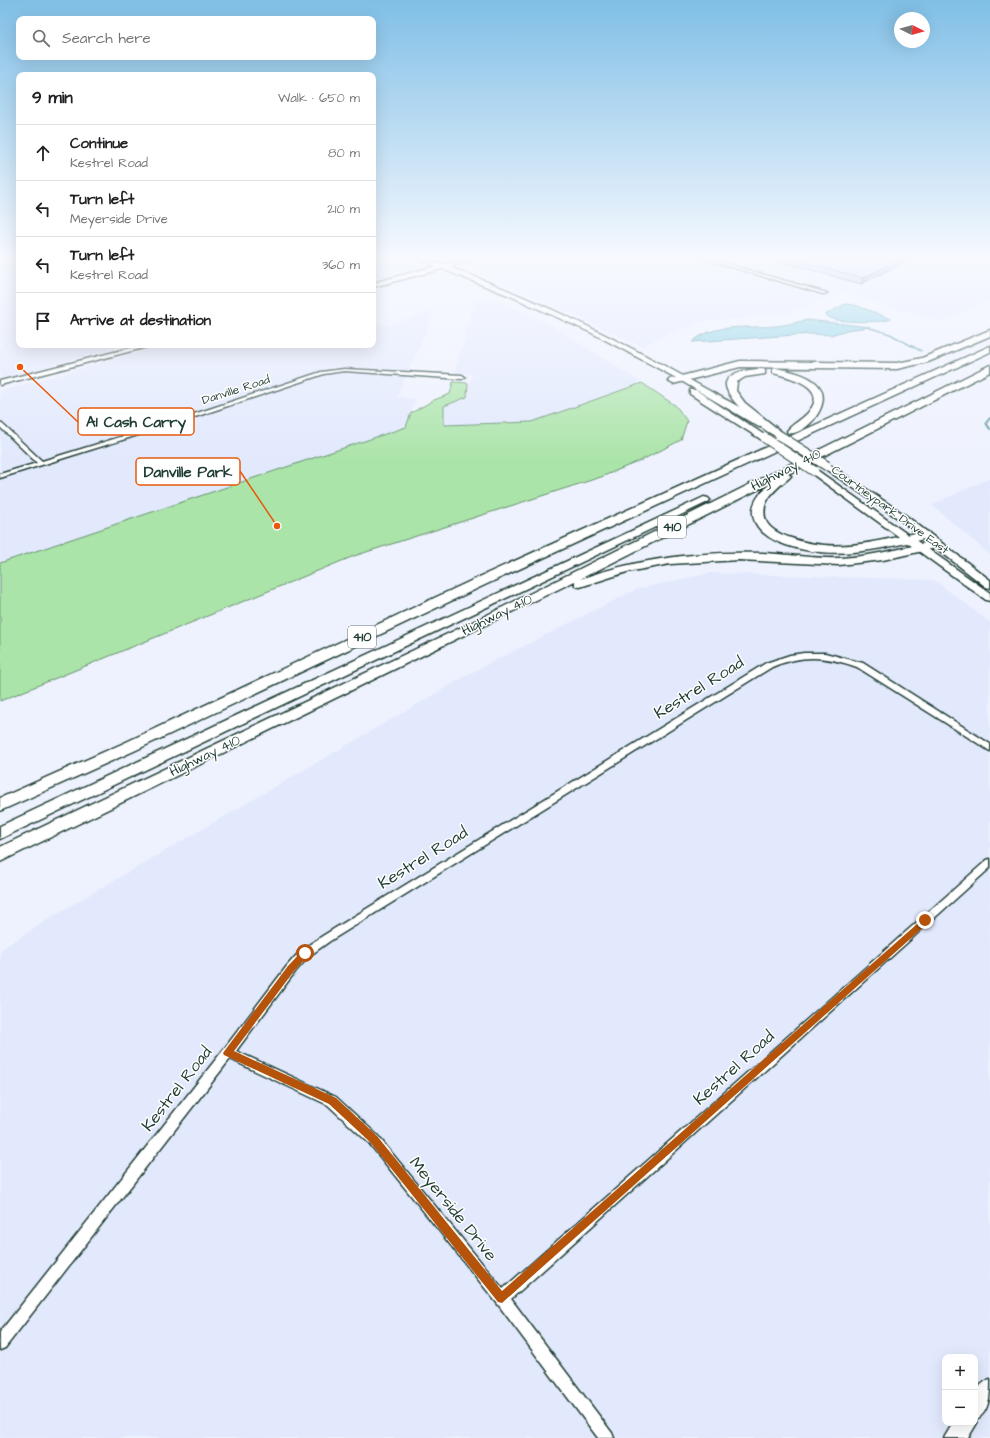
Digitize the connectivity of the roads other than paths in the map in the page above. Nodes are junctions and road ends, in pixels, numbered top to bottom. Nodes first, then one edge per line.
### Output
1 (571, 326) edge
2 (582, 326) edge
3 (990, 333) edge
4 (990, 343) edge
5 (135, 348) edge
6 (130, 349) joint
7 (990, 349) edge
8 (990, 368) edge
9 (946, 369) junction
10 (786, 373) junction
11 (462, 377) dead end
12 (19, 380) junction
13 (965, 380) junction
14 (682, 382) junction
15 (0, 383) edge
16 (0, 386) edge
17 (0, 424) edge
18 (857, 435) junction
19 (780, 436) junction
20 (40, 463) junction
21 (725, 471) junction
22 (0, 476) edge
23 (924, 535) junction
24 (909, 538) junction
25 (936, 544) junction
26 (921, 548) junction
27 (990, 586) edge
28 (990, 598) edge
29 (488, 620) junction
30 (990, 748) edge
31 (0, 805) edge
32 (0, 833) edge
33 (0, 855) edge
34 (990, 863) edge
35 (228, 1053) junction
36 (502, 1298) junction
37 (0, 1343) edge
38 (990, 1389) edge
39 (978, 1406) edge
40 (964, 1426) edge
41 (607, 1438) edge
42 (955, 1438) edge

1 - 14 main road, Courtneypark Drive East
2 - 14 main road, Courtneypark Drive East
3 - 14 highway
4 - 9 highway
5 - 6 main road
6 - 12 main road
7 - 9 highway, Highway 410 / 410
8 - 13 highway, Highway 410 / 410
9 - 21 highway, Highway 410 / 410
10 - 14 highway
10 - 19 highway
10 - 21 highway
11 - 20 street, Danville Road
12 - 15 main road
12 - 16 main road
13 - 18 highway, Highway 410 / 410
13 - 32 highway
14 - 19 main road, Courtneypark Drive East
14 - 24 main road, Courtneypark Drive East, bridge
17 - 20 street
18 - 24 highway
18 - 29 highway, Highway 410 / 410
19 - 23 main road, Courtneypark Drive East, bridge
20 - 22 street, Danville Road
21 - 31 highway, Highway 410 / 410
23 - 24 highway
23 - 25 main road, Courtneypark Drive East
24 - 26 main road, Courtneypark Drive East
25 - 26 highway
25 - 27 main road, Courtneypark Drive East
26 - 28 main road, Courtneypark Drive East
26 - 29 highway
29 - 33 highway, Highway 410 / 410
30 - 35 street, Kestrel Road
34 - 36 street, Kestrel Road
35 - 36 street, Meyerside Drive
35 - 37 street, Kestrel Road
36 - 41 street, Meyerside Drive
38 - 39 main road
40 - 42 main road

